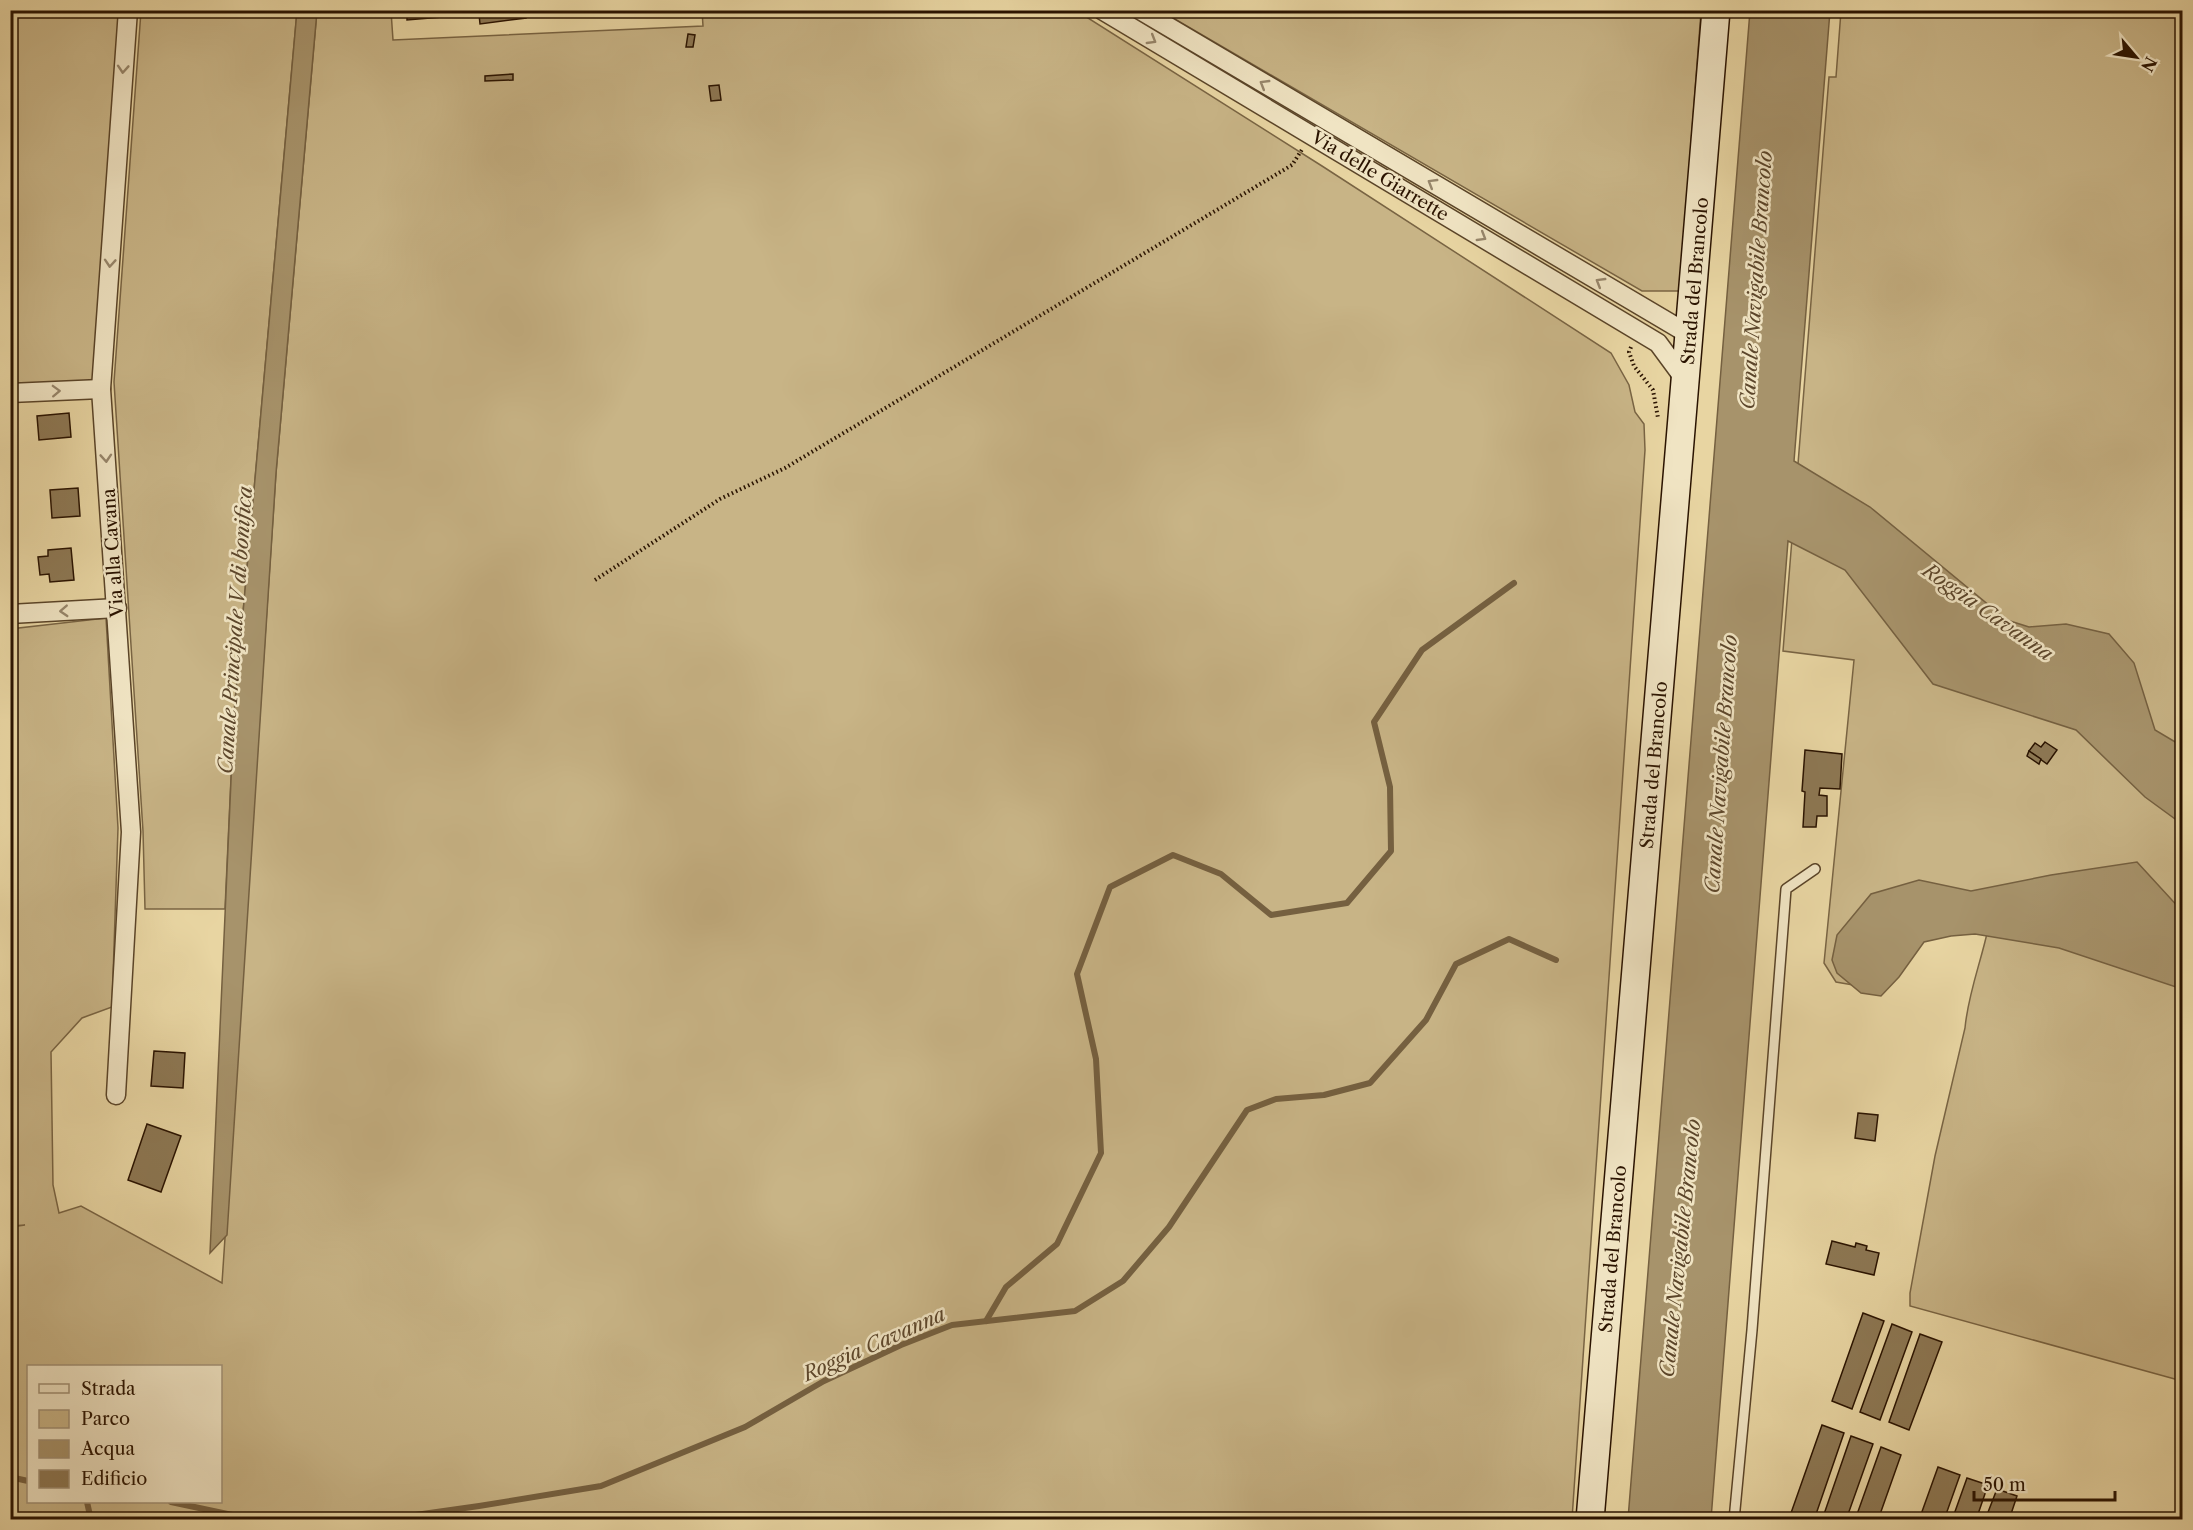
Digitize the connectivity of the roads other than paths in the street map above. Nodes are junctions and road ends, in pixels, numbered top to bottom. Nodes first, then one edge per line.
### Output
1 (128, 10) edge
2 (1102, 10) edge
3 (1140, 10) edge
4 (1716, 10) edge
5 (1693, 304) junction
6 (1662, 319) junction
7 (1690, 335) junction
8 (1687, 371) junction
9 (100, 389) junction
10 (10, 393) edge
11 (117, 608) junction
12 (10, 614) edge
13 (1815, 869) dead end
14 (116, 1095) dead end
15 (1590, 1520) edge
16 (1734, 1520) edge

1 -> 9 street, Via alla Cavana
2 -> 8 street, Via delle Giarrette
6 -> 3 street, Via delle Giarrette
4 - 5 street, Strada del Brancolo
5 - 6 street
5 - 7 street, Strada del Brancolo
6 - 7 street, Via delle Giarrette
7 - 8 street, Strada del Brancolo
8 - 15 street, Strada del Brancolo
10 -> 9 street
9 -> 11 street, Via alla Cavana
11 -> 12 street
11 - 14 street, Via alla Cavana
13 - 16 lane

